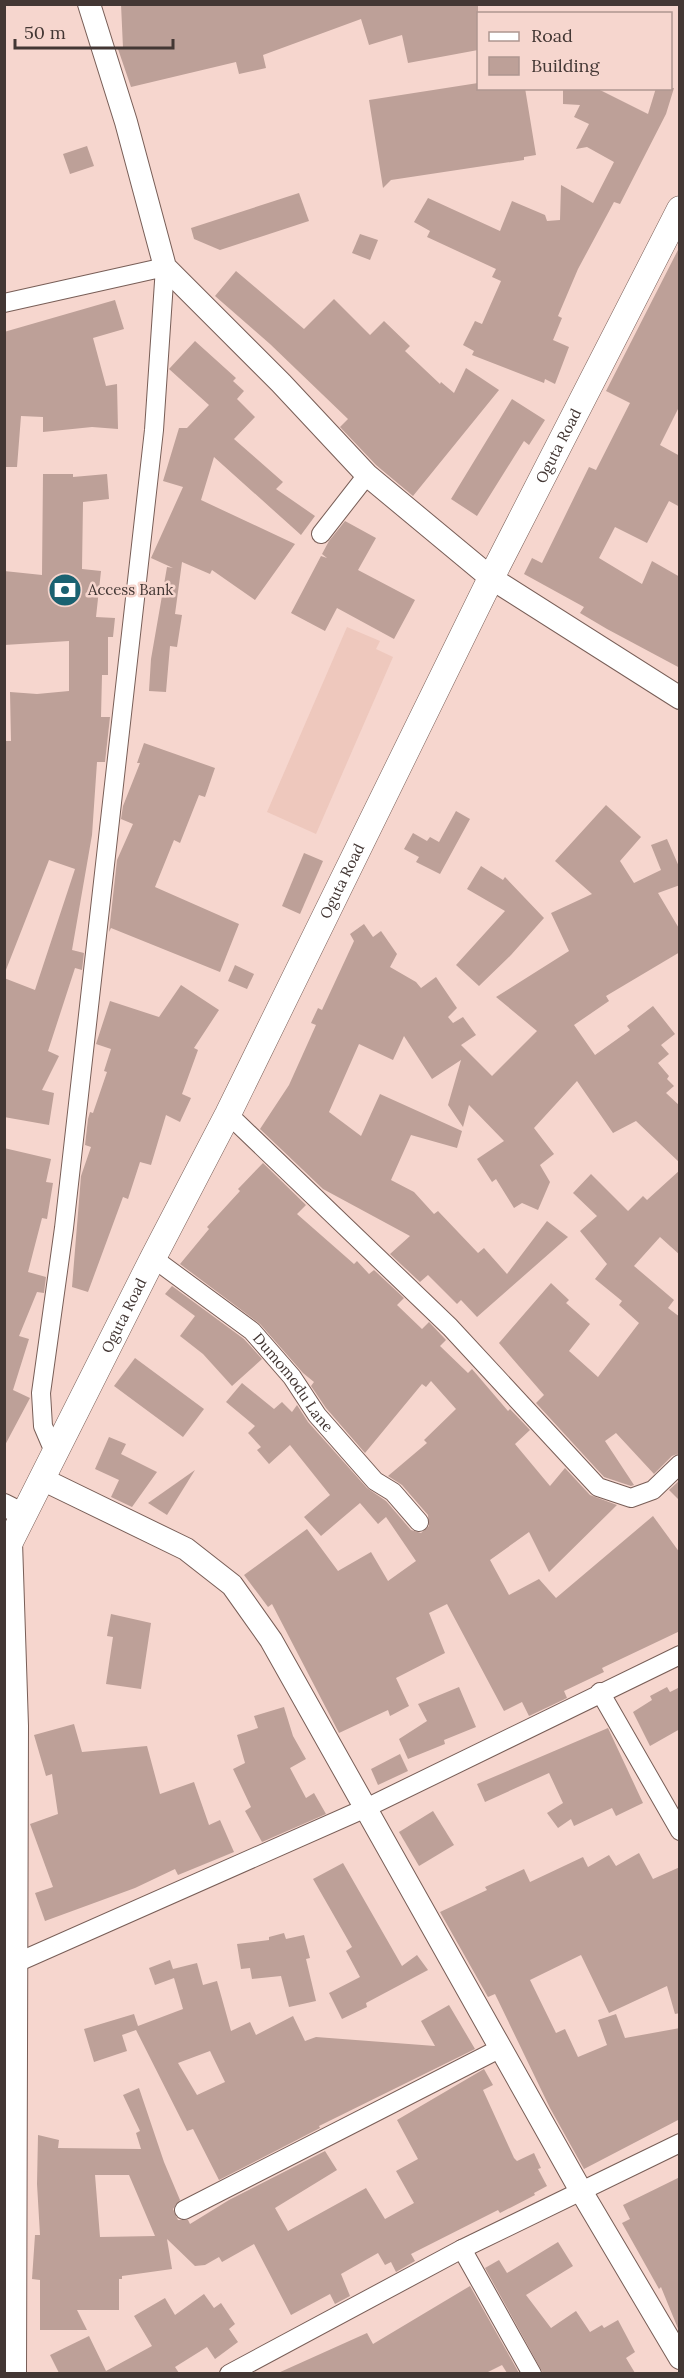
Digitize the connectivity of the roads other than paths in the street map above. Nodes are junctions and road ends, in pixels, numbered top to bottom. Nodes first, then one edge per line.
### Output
1 (89, 4) edge
2 (680, 209) edge
3 (165, 267) junction
4 (4, 303) edge
5 (367, 475) junction
6 (321, 534) dead end
7 (490, 578) junction
8 (680, 698) edge
9 (228, 1114) junction
10 (153, 1258) junction
11 (55, 1454) junction
12 (680, 1464) edge
13 (42, 1479) junction
14 (14, 1510) edge
15 (419, 1522) dead end
16 (8, 1548) edge
17 (680, 1655) edge
18 (600, 1692) junction
19 (366, 1808) junction
20 (680, 1831) edge
21 (16, 1962) junction
22 (501, 2048) junction
23 (680, 2143) edge
24 (581, 2191) junction
25 (184, 2210) dead end
26 (462, 2249) junction
27 (680, 2358) edge
28 (15, 2373) edge
29 (229, 2373) edge
30 (532, 2373) edge

1 - 3 street
2 - 7 main road, Oguta Road
3 - 4 street
3 - 5 street
3 - 11 street
5 - 6 street
5 - 7 street
7 - 8 street
7 - 9 main road, Oguta Road
9 - 10 main road, Oguta Road
9 - 12 street
10 - 11 main road, Oguta Road
10 - 15 street, Dumomodu Lane
11 - 13 main road, Oguta Road
13 - 14 main road, Oguta Road
13 - 19 street
14 - 16 main road, Oguta Road
16 - 21 street
17 - 18 street
18 - 19 street
18 - 20 street
19 - 21 street
19 - 22 street
21 - 28 street
22 - 24 street
22 - 25 street
23 - 24 street
24 - 26 street
24 - 27 street
26 - 29 street
26 - 30 street

